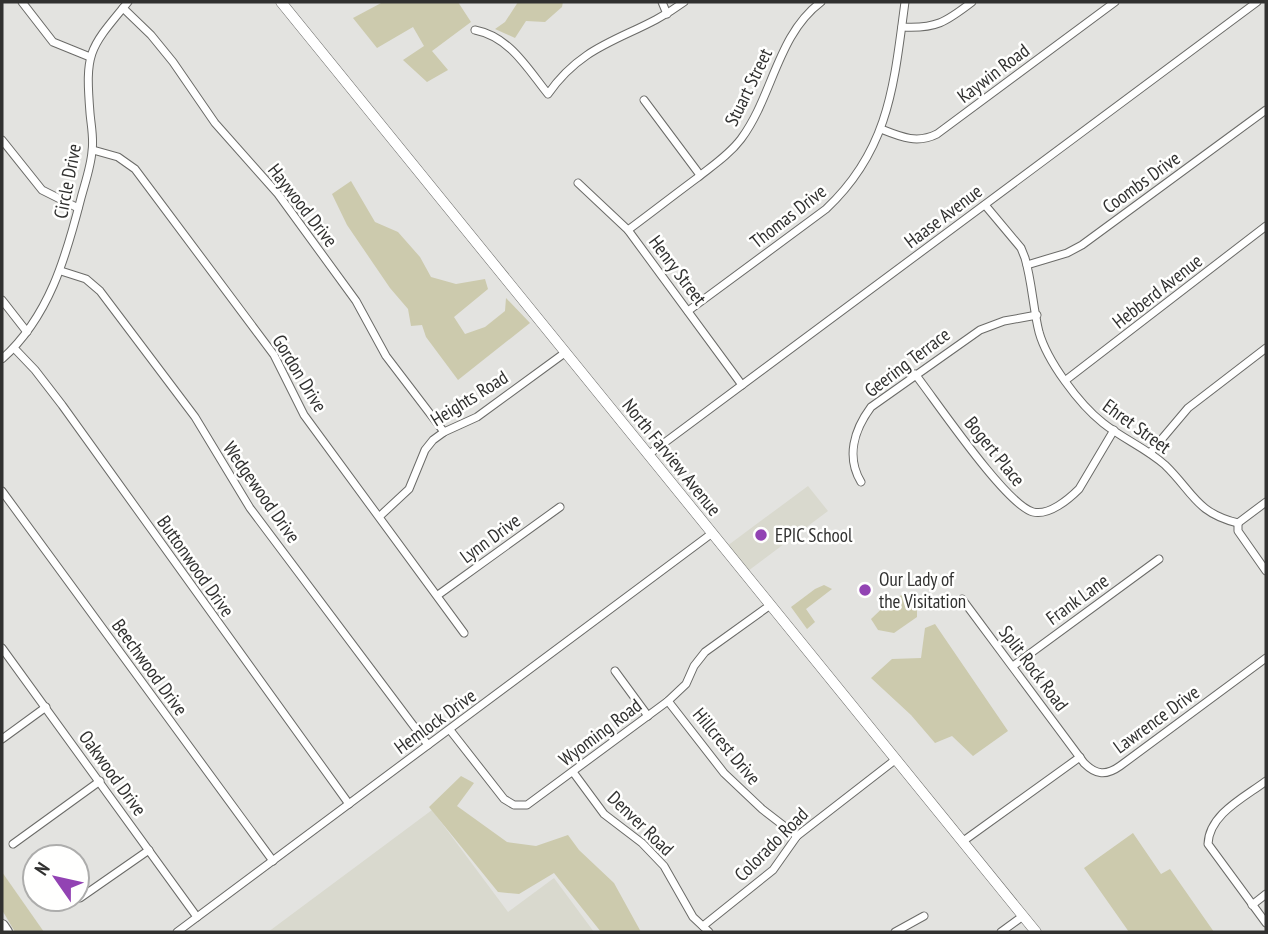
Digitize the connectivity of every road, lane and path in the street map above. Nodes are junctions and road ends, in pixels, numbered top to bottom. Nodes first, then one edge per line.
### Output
1 (22, 2) edge
2 (662, 2) edge
3 (684, 2) edge
4 (821, 2) edge
5 (905, 2) edge
6 (972, 2) edge
7 (1115, 2) edge
8 (1257, 2) edge
9 (284, 3) edge
10 (125, 5) edge
11 (667, 13) junction
12 (902, 27) junction
13 (475, 30) dead end
14 (90, 57) junction
15 (644, 100) dead end
16 (1266, 110) edge
17 (881, 129) junction
18 (2, 140) edge
19 (93, 150) junction
20 (701, 175) junction
21 (578, 183) dead end
22 (985, 205) junction
23 (78, 208) junction
24 (1266, 226) edge
25 (628, 230) junction
26 (1027, 265) junction
27 (61, 271) junction
28 (2, 300) edge
29 (688, 311) junction
30 (1037, 315) junction
31 (27, 332) junction
32 (14, 348) junction
33 (1266, 348) edge
34 (566, 352) junction
35 (2, 359) edge
36 (915, 374) junction
37 (1066, 380) junction
38 (743, 385) junction
39 (1114, 430) junction
40 (444, 432) junction
41 (1150, 453) junction
42 (648, 455) junction
43 (861, 482) dead end
44 (2, 491) edge
45 (1266, 502) edge
46 (560, 507) dead end
47 (380, 516) junction
48 (1238, 523) junction
49 (711, 534) junction
50 (1159, 559) dead end
51 (1266, 571) edge
52 (439, 595) junction
53 (962, 599) dead end
54 (769, 606) junction
55 (464, 633) dead end
56 (2, 648) edge
57 (1266, 658) edge
58 (1013, 666) junction
59 (615, 671) dead end
60 (668, 701) junction
61 (46, 708) junction
62 (648, 716) junction
63 (450, 730) junction
64 (2, 739) edge
65 (428, 745) junction
66 (1080, 757) junction
67 (895, 760) junction
68 (573, 772) junction
69 (100, 781) junction
70 (1266, 781) edge
71 (349, 804) junction
72 (797, 836) junction
73 (962, 842) junction
74 (13, 844) dead end
75 (149, 850) junction
76 (273, 861) junction
77 (91, 890) edge
78 (1266, 894) edge
79 (1252, 905) junction
80 (924, 916) dead end
81 (1023, 916) junction
82 (197, 917) junction
83 (1266, 923) edge
84 (2, 926) edge
85 (703, 926) junction
86 (6, 932) edge
87 (177, 932) edge
88 (709, 932) edge
89 (895, 932) edge
90 (1001, 932) edge
91 (1036, 932) edge

1 - 14 street
2 - 11 street
3 - 11 street
4 - 20 street, Stuart Street
5 - 12 street, Thomas Drive
6 - 12 street
7 - 17 street, Kaywin Road
8 - 22 street, Haase Avenue
9 - 34 street, North Farview Avenue
10 - 14 street, Circle Drive
10 - 40 street, Haywood Drive
11 - 13 street
12 - 17 street, Thomas Drive
14 - 19 street, Circle Drive
15 - 20 street
16 - 26 street, Coombs Drive
17 - 29 street, Thomas Drive
18 - 23 street
19 - 23 street, Circle Drive
19 - 47 street, Gordon Drive
20 - 25 street, Stuart Street
21 - 25 street, Henry Street
22 - 26 street, Ehret Street
22 - 38 street, Haase Avenue
23 - 27 street, Circle Drive
24 - 37 street, Hebberd Avenue
25 - 29 street, Henry Street
26 - 30 street, Ehret Street
27 - 31 street, Circle Drive
27 - 65 street, Wedgewood Drive
28 - 31 street
29 - 38 street, Henry Street
30 - 36 street, Geering Terrace
30 - 37 street, Ehret Street
31 - 32 street, Circle Drive
32 - 35 street, Circle Drive
32 - 71 street, Buttonwood Drive
33 - 41 street
34 - 40 street, Heights Road
34 - 42 street, North Farview Avenue
36 - 39 street, Bogert Place
36 - 43 street, Geering Terrace
37 - 39 street, Ehret Street
38 - 42 street, Haase Avenue
39 - 41 street, Ehret Street
40 - 47 street, Heights Road
41 - 48 street, Ehret Street
42 - 49 street, North Farview Avenue
44 - 76 street, Beechwood Drive
45 - 48 street
46 - 52 street, Lynn Drive
47 - 52 street, Gordon Drive
48 - 51 street
49 - 54 street, North Farview Avenue
49 - 63 street, Hemlock Drive
50 - 58 street, Frank Lane
52 - 55 street, Gordon Drive
53 - 58 street, Split Rock Road
54 - 60 street, Wyoming Road
54 - 67 street, North Farview Avenue
56 - 61 street, Oakwood Drive
57 - 66 street, Lawrence Drive
58 - 66 street, Split Rock Road
59 - 62 street
60 - 62 street, Wyoming Road
60 - 72 street, Hillcrest Drive
61 - 64 street
61 - 69 street, Oakwood Drive
62 - 68 street, Wyoming Road
63 - 65 street, Hemlock Drive
63 - 68 street, Wyoming Road
65 - 71 street, Hemlock Drive
66 - 73 street
67 - 72 street, Colorado Road
67 - 73 street, North Farview Avenue
68 - 85 street, Denver Road
69 - 74 street
69 - 75 street, Oakwood Drive
70 - 79 street
71 - 76 street, Hemlock Drive
72 - 85 street, Colorado Road
73 - 81 street, North Farview Avenue
75 - 77 street
75 - 82 street, Oakwood Drive
76 - 82 street, Hemlock Drive
78 - 79 street
79 - 83 street
80 - 89 street
81 - 90 street
81 - 91 street, North Farview Avenue
82 - 87 street, Hemlock Drive
84 - 86 highway
85 - 88 street, Denver Road

